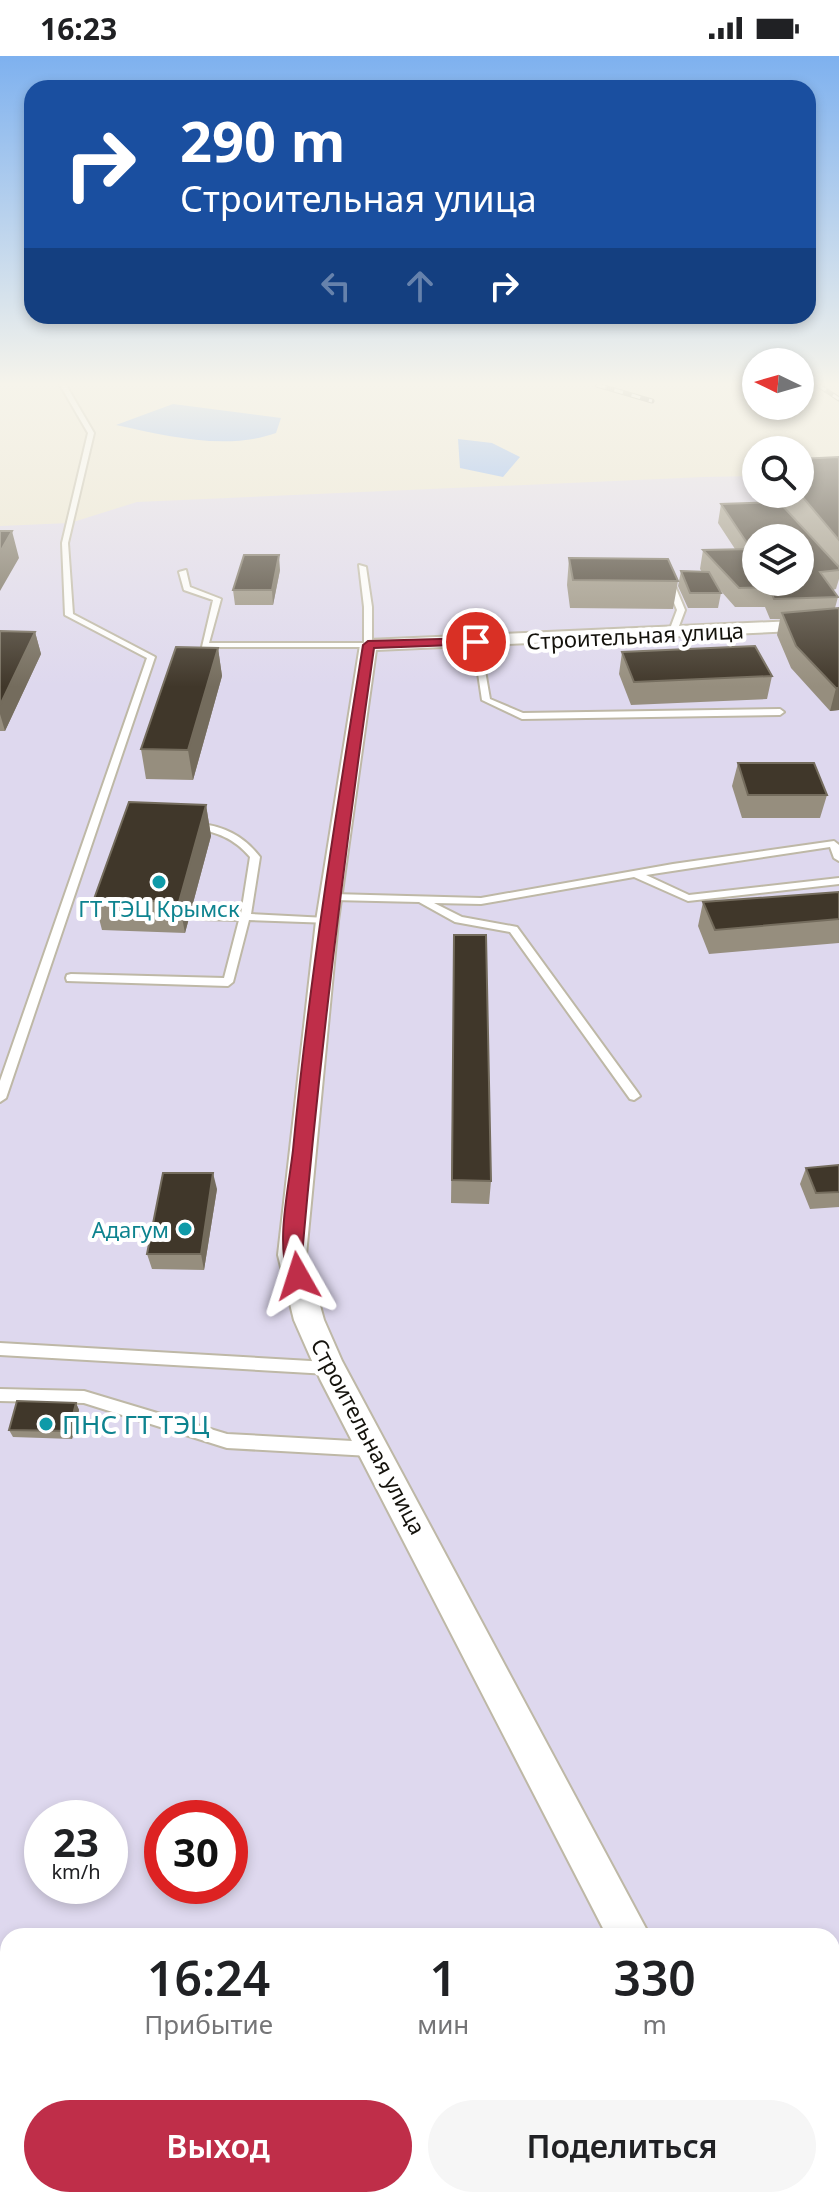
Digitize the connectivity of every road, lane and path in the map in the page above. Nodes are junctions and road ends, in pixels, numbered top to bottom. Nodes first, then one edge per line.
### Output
1 (79, 485) edge
2 (773, 508) edge
3 (786, 524) edge
4 (362, 567) dead end
5 (183, 572) dead end
6 (653, 579) edge
7 (839, 624) edge
8 (672, 634) junction
9 (476, 642) junction
10 (368, 645) junction
11 (780, 712) dead end
12 (182, 825) edge
13 (839, 858) edge
14 (636, 874) junction
15 (839, 881) edge
16 (421, 900) junction
17 (330, 909) junction
18 (200, 916) dead end
19 (245, 917) junction
20 (71, 978) dead end
21 (634, 1096) dead end
22 (0, 1098) edge
23 (0, 1349) edge
24 (331, 1369) junction
25 (0, 1395) edge
26 (376, 1450) junction
27 (625, 1928) edge

1 - 22 lane
2 - 3 lane
4 - 10 lane
5 - 10 lane
6 - 8 lane
7 - 8 street, Строительная улица
8 - 9 street, Строительная улица
9 - 10 street, Строительная улица
9 - 11 lane
10 - 17 street, Строительная улица
12 - 19 lane
13 - 14 lane
14 - 15 lane
14 - 16 lane
16 - 17 lane
16 - 21 lane
17 - 19 lane
17 - 24 street, Строительная улица
18 - 19 lane
19 - 20 lane
23 - 24 lane
24 - 26 street, Строительная улица
25 - 26 lane
26 - 27 street, Строительная улица

